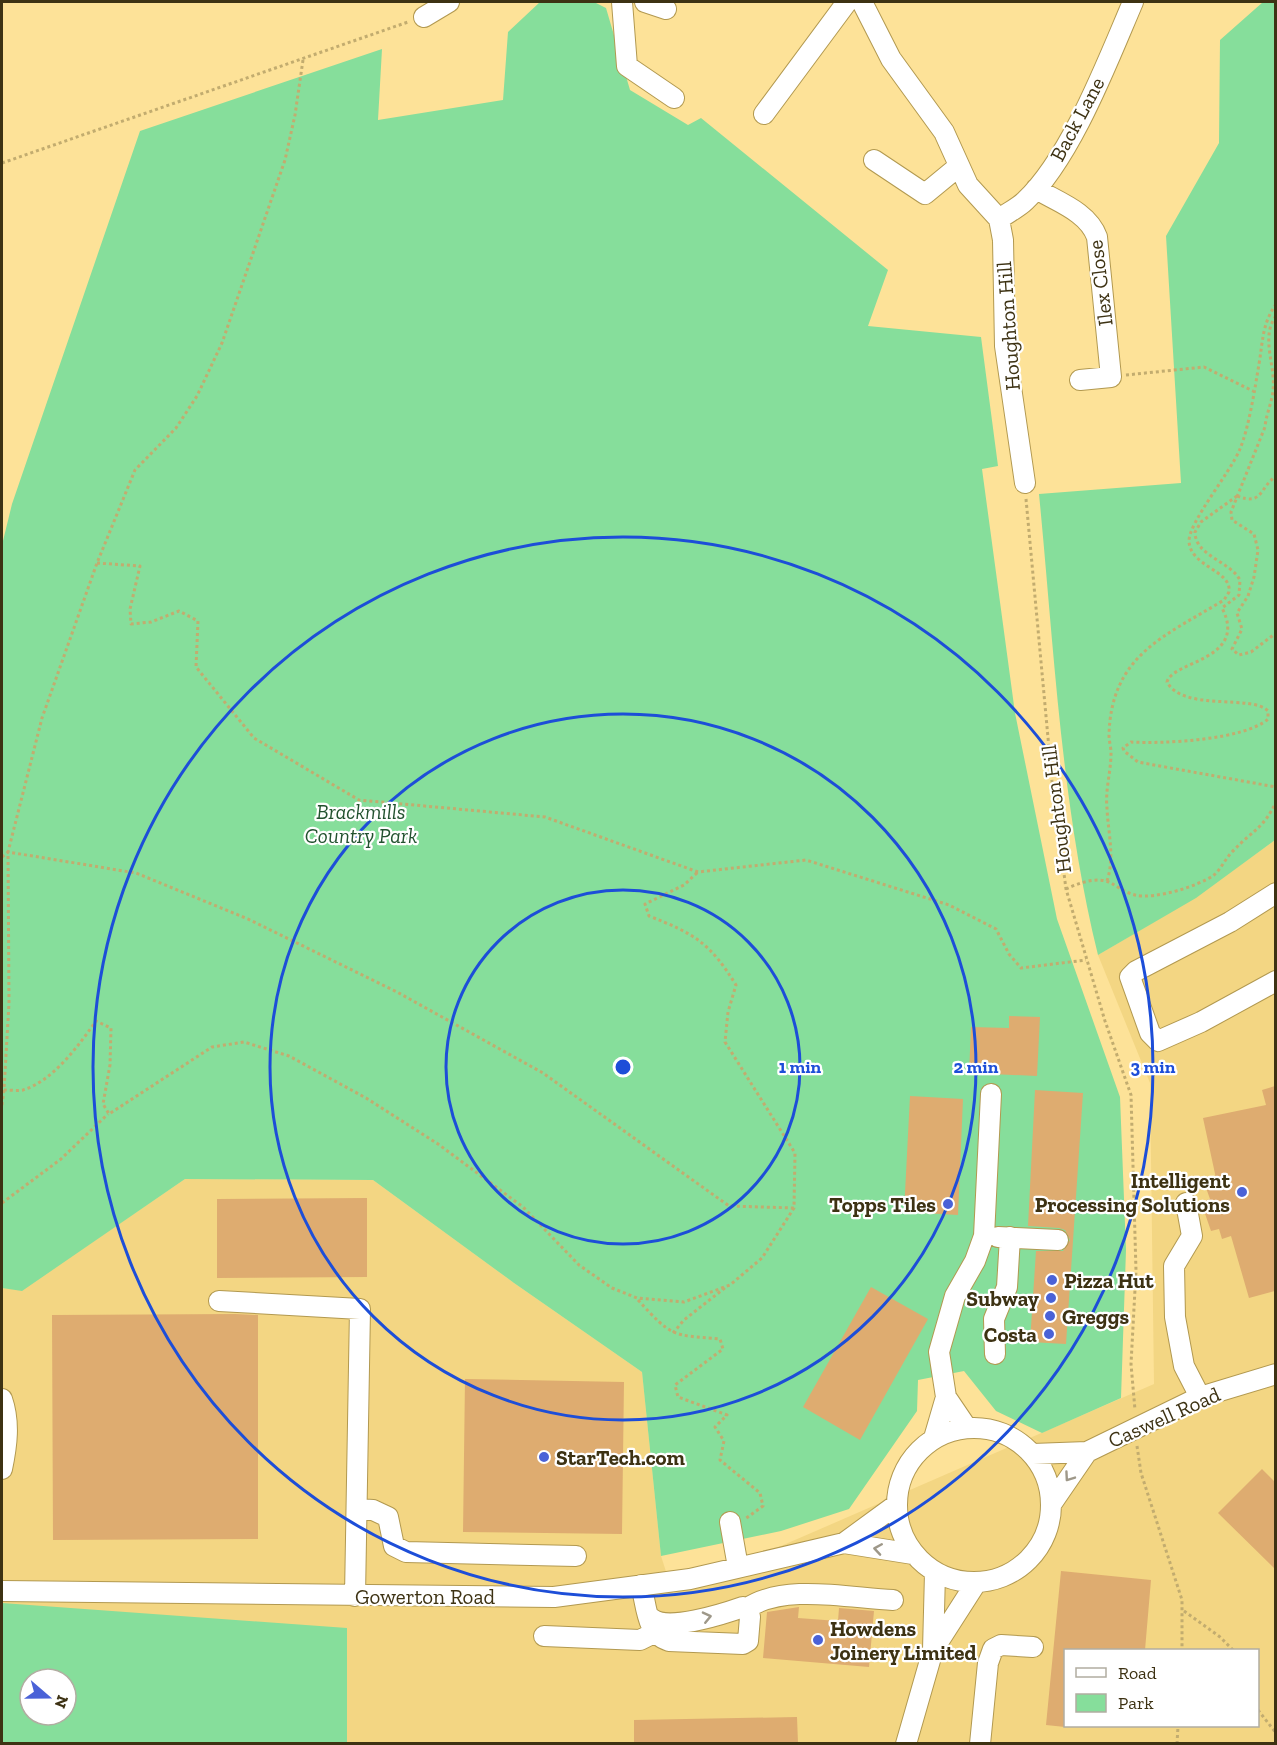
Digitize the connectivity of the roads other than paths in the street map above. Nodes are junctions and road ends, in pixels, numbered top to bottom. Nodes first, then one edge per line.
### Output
1 (448, 2) edge
2 (622, 2) edge
3 (645, 2) edge
4 (857, 2) edge
5 (1133, 2) edge
6 (666, 9) dead end
7 (424, 17) road end
8 (674, 98) dead end
9 (764, 114) dead end
10 (874, 160) dead end
11 (959, 166) junction
12 (1036, 189) junction
13 (999, 219) junction
14 (1080, 380) dead end
15 (1024, 483) road end
16 (1275, 893) edge
17 (1275, 981) edge
18 (991, 1094) dead end
19 (1186, 1203) dead end
20 (984, 1236) junction
21 (1010, 1237) junction
22 (1058, 1240) dead end
23 (219, 1301) dead end
24 (995, 1354) dead end
25 (1275, 1374) edge
26 (946, 1397) junction
27 (1200, 1397) junction
28 (2, 1399) edge
29 (967, 1428) junction
30 (934, 1438) junction
31 (1087, 1452) junction
32 (1032, 1454) junction
33 (2, 1469) edge
34 (1052, 1503) junction
35 (896, 1505) junction
36 (357, 1509) junction
37 (731, 1524) road end
38 (843, 1543) junction
39 (913, 1554) junction
40 (576, 1556) dead end
41 (738, 1567) junction
42 (935, 1573) junction
43 (976, 1583) junction
44 (641, 1585) junction
45 (2, 1591) edge
46 (355, 1596) junction
47 (893, 1600) dead end
48 (746, 1609) junction
49 (652, 1626) junction
50 (544, 1636) dead end
51 (1033, 1647) dead end
52 (933, 1650) junction
53 (906, 1743) edge
54 (980, 1743) edge

1 - 7 street
2 - 8 street
3 - 6 street
4 - 9 street
4 - 11 street
5 - 12 street, Back Lane
10 - 11 street
11 - 13 street
12 - 13 street, Back Lane
12 - 14 street, Ilex Close
13 - 15 street, Houghton Hill
16 - 17 street
18 - 20 street
19 - 27 street
20 - 21 street
20 - 26 street
21 - 22 street
21 - 24 street
23 - 36 street
25 - 27 street, Caswell Road
26 - 29 street
26 - 30 street
27 - 31 street, Caswell Road
28 - 33 street
29 - 30 street
29 - 32 street
30 - 35 street
31 - 32 street, Caswell Road
31 -> 34 street, Caswell Road
32 - 34 street
34 - 43 street
35 - 38 street, Gowerton Road
35 - 39 street
36 - 40 street
36 - 46 street
37 - 41 street
39 -> 38 street, Gowerton Road
38 - 41 street, Gowerton Road
39 - 42 street
41 - 44 street, Gowerton Road
42 - 43 street
42 - 52 street
43 - 52 street
44 - 46 street, Gowerton Road
44 - 49 street
45 - 46 street, Gowerton Road
47 - 48 street
49 -> 48 street
48 - 49 street
49 - 50 street
51 - 54 street
52 - 53 street

